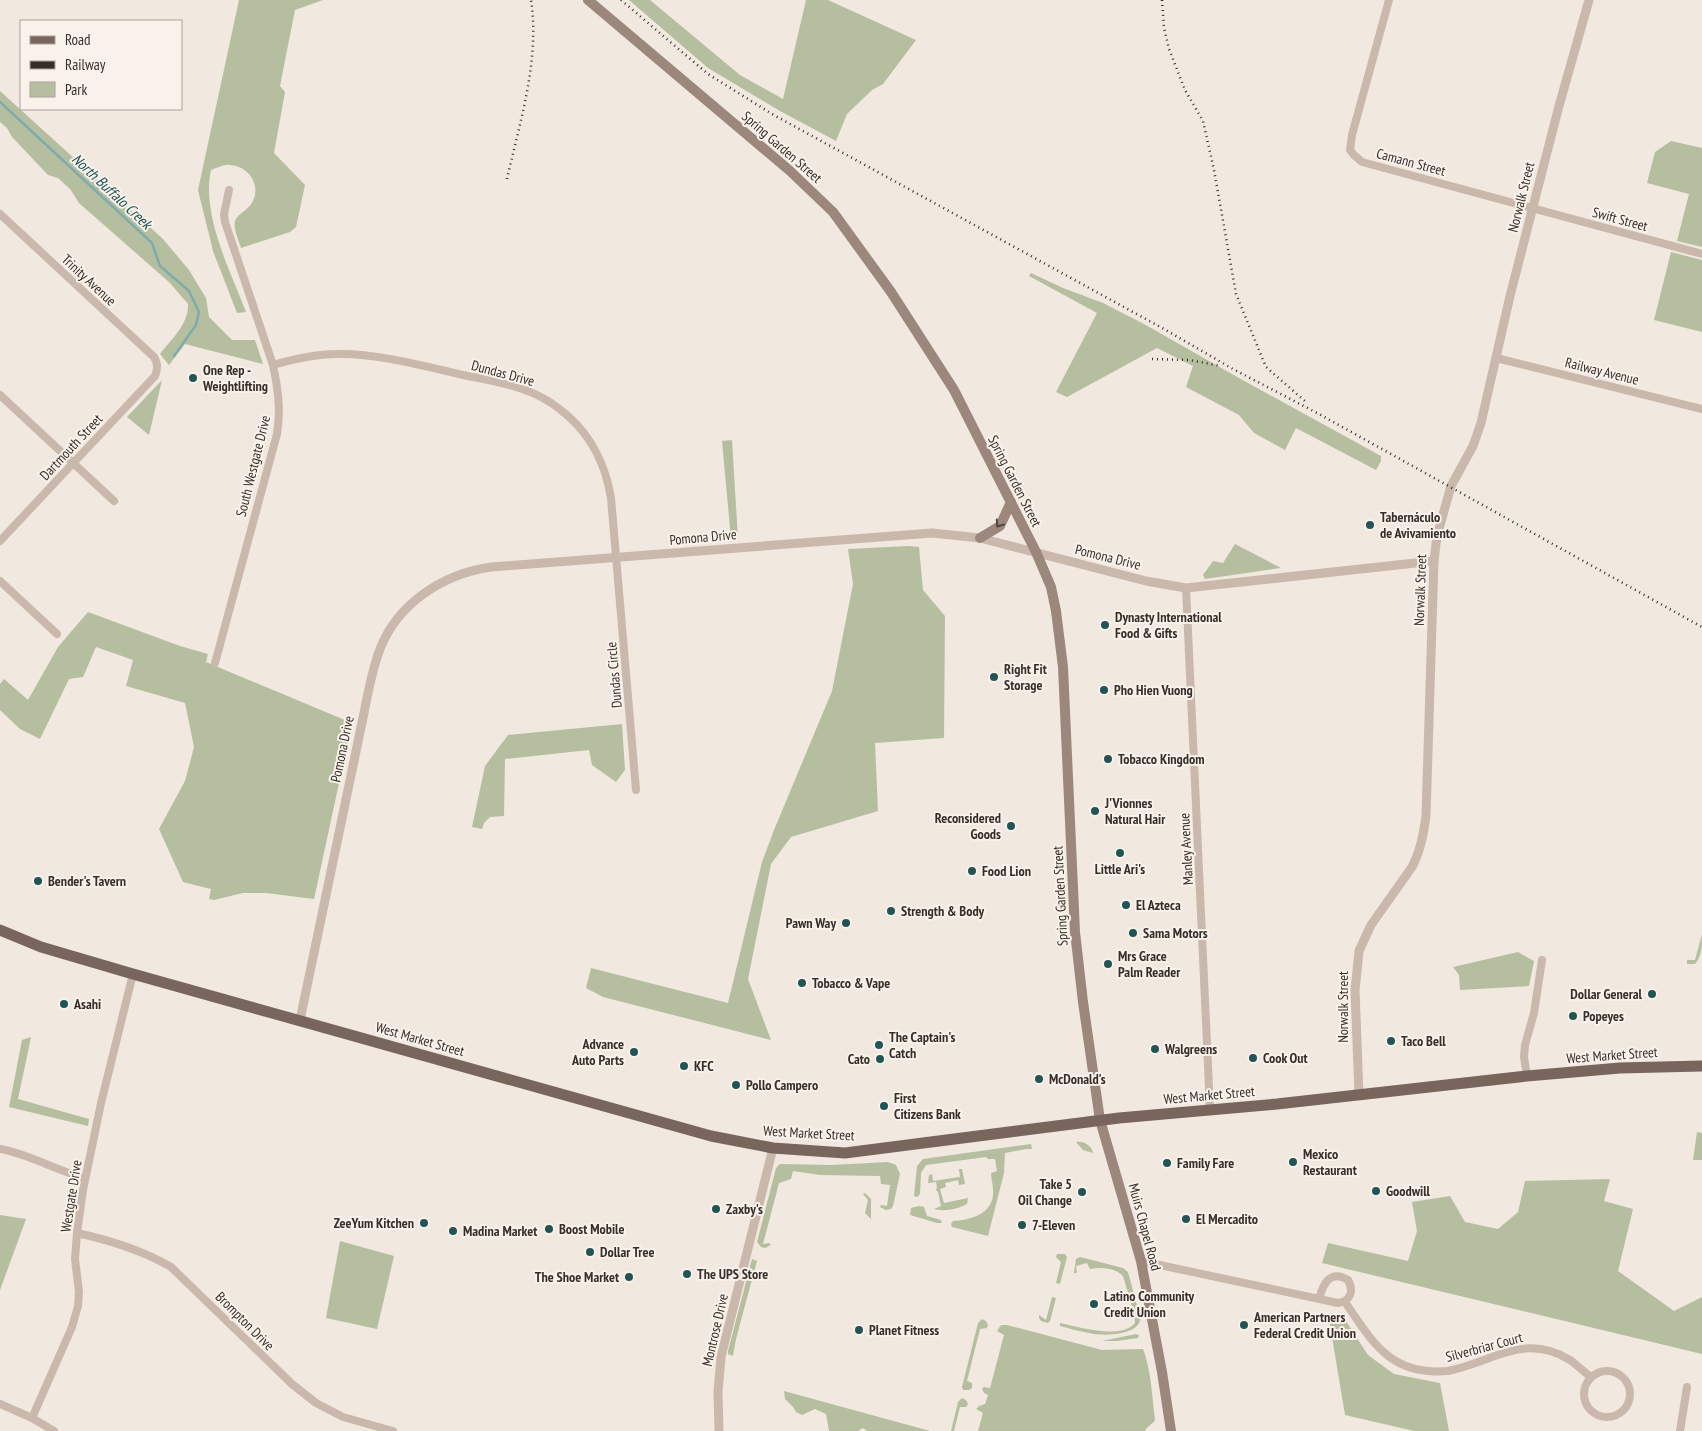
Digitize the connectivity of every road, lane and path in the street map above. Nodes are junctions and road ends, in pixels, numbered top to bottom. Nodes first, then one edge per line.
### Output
1 (588, 0) edge
2 (1389, 0) edge
3 (1589, 0) edge
4 (230, 190) dead end
5 (1532, 209) junction
6 (0, 214) edge
7 (1702, 254) edge
8 (1496, 358) junction
9 (274, 365) junction
10 (158, 368) joint
11 (0, 395) edge
12 (1702, 409) edge
13 (74, 463) junction
14 (114, 501) dead end
15 (1011, 502) junction
16 (980, 538) junction
17 (0, 541) edge
18 (1036, 552) junction
19 (616, 558) junction
20 (1434, 561) junction
21 (0, 581) edge
22 (1186, 588) junction
23 (57, 634) dead end
24 (215, 663) dead end
25 (636, 790) dead end
26 (0, 930) edge
27 (1542, 960) dead end
28 (133, 974) junction
29 (300, 1020) junction
30 (1702, 1066) edge
31 (1527, 1076) junction
32 (1359, 1094) junction
33 (1210, 1109) junction
34 (1100, 1120) junction
35 (773, 1148) junction
36 (0, 1149) edge
37 (85, 1178) junction
38 (77, 1233) junction
39 (1141, 1261) junction
40 (1319, 1299) junction
41 (1345, 1302) junction
42 (1591, 1377) junction
43 (1687, 1387) dead end
44 (0, 1404) edge
45 (32, 1418) junction
46 (54, 1431) edge
47 (393, 1431) edge
48 (719, 1431) edge
49 (1171, 1431) edge
50 (1680, 1431) edge

1 - 15 main road, Spring Garden Street
2 - 5 street, Camann Street
3 - 5 street, Norwalk Street
4 - 9 street, South Westgate Drive
5 - 7 street, Swift Street
5 - 8 street, Norwalk Street
6 - 10 street, Trinity Avenue
8 - 12 street, Railway Avenue
8 - 20 street, Norwalk Street
9 - 19 street, Dundas Drive
9 - 24 street, South Westgate Drive
10 - 13 street, Dartmouth Street
11 - 13 street
13 - 14 street
13 - 17 street, Dartmouth Street
15 -> 16 main road
15 - 18 main road, Spring Garden Street
16 - 18 street, Pomona Drive
16 - 19 street, Pomona Drive
18 - 22 street, Pomona Drive
18 - 34 main road, Spring Garden Street
19 - 25 street, Dundas Circle
19 - 29 street, Pomona Drive
20 - 22 street, Pomona Drive
20 - 32 street, Norwalk Street
21 - 23 street
22 - 33 street, Manley Avenue
26 - 28 main road, West Market Street
27 - 31 street
28 - 29 main road, West Market Street
28 - 37 street, Westgate Drive
29 - 35 main road, West Market Street
30 - 31 main road, West Market Street
31 - 32 main road, West Market Street
32 - 33 main road, West Market Street
33 - 34 main road, West Market Street
34 - 35 main road, West Market Street
34 - 39 main road, Muirs Chapel Road
35 - 48 street, Montrose Drive
36 - 37 street
37 - 38 street, Westgate Drive
38 - 45 street, Westgate Drive
38 - 47 street, Brompton Drive
39 - 40 street
39 - 49 main road, Muirs Chapel Road
40 - 41 street
40 - 41 street
41 - 42 street, Silverbriar Court
42 - 42 street
43 - 50 street
44 - 45 street
45 - 46 street

